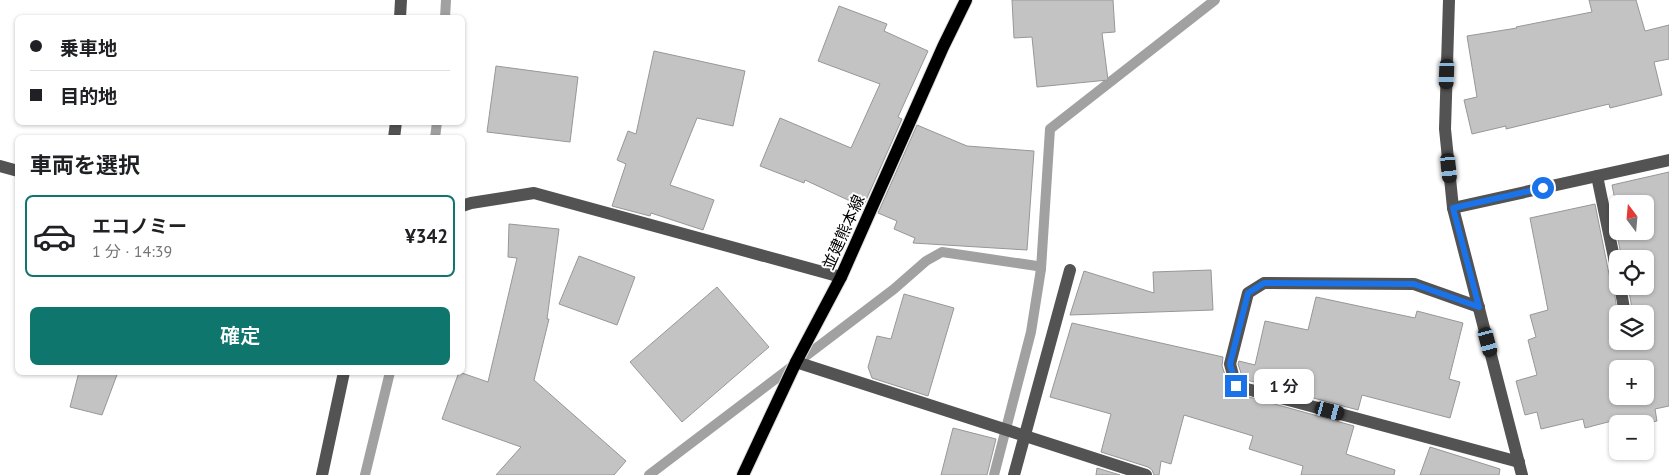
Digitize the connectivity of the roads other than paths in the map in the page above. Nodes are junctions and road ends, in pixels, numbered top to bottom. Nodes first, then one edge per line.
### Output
1 (401, 0) edge
2 (966, 0) edge
3 (1449, 0) edge
4 (400, 15) edge
5 (1669, 160) edge
6 (0, 166) edge
7 (15, 170) edge
8 (1597, 176) junction
9 (465, 205) edge
10 (1453, 208) junction
11 (1612, 250) edge
12 (1070, 270) dead end
13 (841, 277) junction
14 (1479, 307) junction
15 (796, 362) junction
16 (343, 375) edge
17 (1025, 436) junction
18 (1521, 469) edge
19 (322, 475) edge
20 (743, 475) edge
21 (1014, 475) edge
22 (1146, 475) edge

1 - 4 street
2 - 13 main road, 並建熊本線
3 - 10 street
5 - 8 street
6 - 7 street
8 - 10 street
8 - 11 street
9 - 13 street
10 - 14 street
12 - 17 street
13 - 15 main road, 並建熊本線
14 - 18 street
14 - 18 street
15 - 17 street
15 - 20 main road, 並建熊本線
16 - 19 street
17 - 21 street
17 - 22 street

